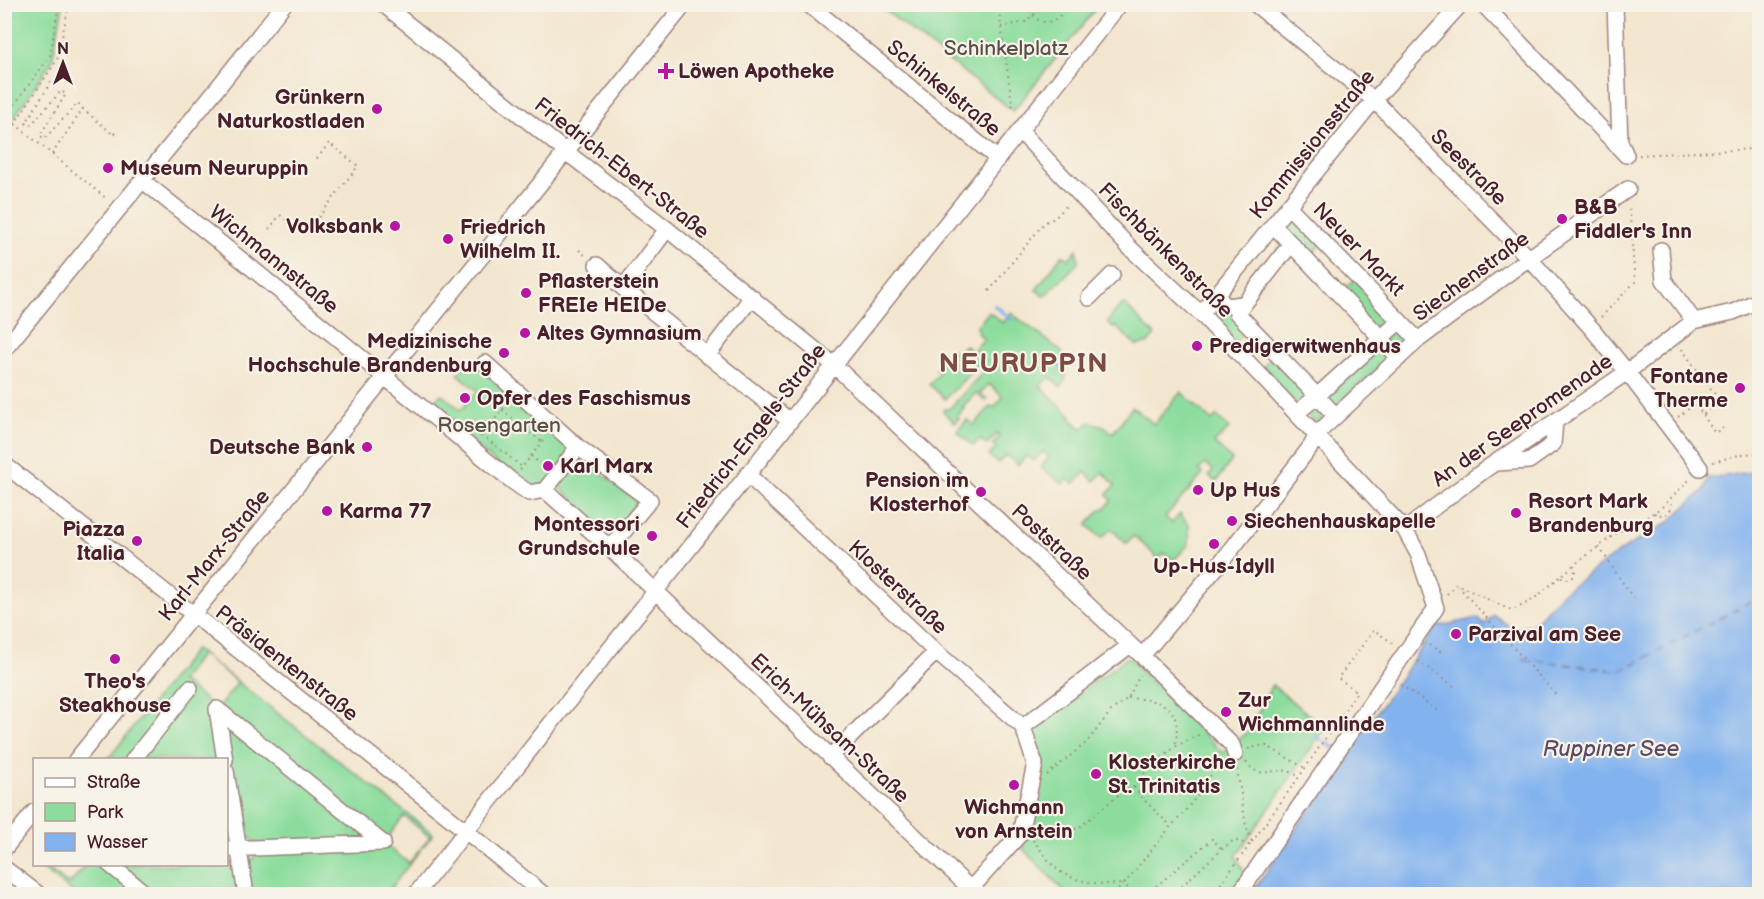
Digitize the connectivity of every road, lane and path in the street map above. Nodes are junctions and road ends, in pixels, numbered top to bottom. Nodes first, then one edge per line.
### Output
1 (11, 4) edge
2 (59, 4) edge
3 (69, 4) edge
4 (284, 4) edge
5 (383, 4) edge
6 (685, 4) edge
7 (808, 4) edge
8 (998, 4) edge
9 (1029, 4) edge
10 (1065, 4) edge
11 (1120, 4) edge
12 (1255, 4) edge
13 (1461, 4) edge
14 (1483, 4) edge
15 (1615, 4) edge
16 (1038, 11) dead end
17 (1032, 15) junction
18 (1001, 27) junction
19 (7, 28) edge
20 (51, 82) dead end
21 (1374, 100) junction
22 (83, 109) junction
23 (1013, 110) dead end
24 (10, 111) junction
25 (4, 119) edge
26 (15, 124) junction
27 (115, 130) dead end
28 (1020, 131) junction
29 (4, 139) edge
30 (566, 152) junction
31 (52, 154) junction
32 (1626, 155) junction
33 (1760, 158) edge
34 (998, 159) junction
35 (315, 161) dead end
36 (143, 181) junction
37 (1628, 189) joint
38 (1078, 192) junction
39 (107, 199) dead end
40 (1288, 206) junction
41 (1273, 225) junction
42 (269, 229) dead end
43 (667, 229) junction
44 (1291, 244) junction
45 (1661, 250) dead end
46 (1530, 258) junction
47 (597, 265) dead end
48 (1112, 275) dead end
49 (623, 288) junction
50 (989, 291) dead end
51 (1216, 295) junction
52 (752, 297) junction
53 (1089, 298) dead end
54 (1760, 300) edge
55 (1240, 308) junction
56 (1201, 314) junction
57 (1400, 321) junction
58 (1694, 321) junction
59 (1591, 328) junction
60 (1219, 333) junction
61 (1671, 337) junction
62 (1381, 338) junction
63 (1418, 340) junction
64 (4, 350) edge
65 (707, 356) junction
66 (1399, 358) junction
67 (1282, 360) junction
68 (485, 363) dead end
69 (834, 365) junction
70 (1627, 372) junction
71 (385, 376) junction
72 (1263, 378) junction
73 (1304, 382) junction
74 (516, 393) junction
75 (1317, 396) junction
76 (1285, 401) junction
77 (502, 410) junction
78 (1297, 413) junction
79 (1703, 415) junction
80 (1336, 416) junction
81 (790, 421) junction
82 (1667, 424) junction
83 (555, 426) junction
84 (1723, 428) dead end
85 (1317, 434) junction
86 (482, 435) junction
87 (543, 442) junction
88 (578, 447) junction
89 (472, 448) junction
90 (1760, 453) edge
91 (531, 456) junction
92 (4, 464) edge
93 (522, 467) junction
94 (1700, 468) junction
95 (748, 475) junction
96 (556, 476) junction
97 (512, 481) junction
98 (545, 490) junction
99 (1671, 500) junction
100 (1653, 513) junction
101 (1406, 530) junction
102 (1599, 547) junction
103 (610, 548) junction
104 (1574, 565) junction
105 (1561, 577) junction
106 (1456, 584) junction
107 (655, 591) junction
108 (1633, 598) dead end
109 (1436, 608) junction
110 (192, 615) junction
111 (1426, 643) dead end
112 (1130, 645) junction
113 (936, 651) junction
114 (1406, 653) junction
115 (1445, 654) dead end
116 (1144, 659) junction
117 (1398, 683) dead end
118 (1455, 687) dead end
119 (190, 688) dead end
120 (1558, 697) dead end
121 (1128, 698) junction
122 (1438, 711) dead end
123 (1023, 727) junction
124 (1213, 727) junction
125 (1175, 747) junction
126 (1241, 756) junction
127 (830, 757) junction
128 (77, 758) edge
129 (134, 758) edge
130 (225, 758) edge
131 (1305, 768) junction
132 (1299, 777) junction
133 (1134, 787) junction
134 (1029, 790) junction
135 (228, 797) edge
136 (33, 813) edge
137 (1171, 826) junction
138 (466, 831) junction
139 (1250, 844) junction
140 (4, 849) edge
141 (232, 849) edge
142 (1222, 849) junction
143 (111, 866) edge
144 (4, 868) edge
145 (1124, 884) junction
146 (971, 893) edge
147 (38, 894) edge
148 (146, 894) edge
149 (246, 894) edge
150 (416, 894) edge
151 (543, 894) edge
152 (1114, 894) edge
153 (1134, 894) edge
154 (1147, 894) edge
155 (1173, 894) edge
156 (1213, 894) edge
157 (1239, 894) edge

1 - 19 path
2 - 24 path
3 - 26 path
4 - 36 street
5 - 30 street, Friedrich-Ebert-Straße
6 - 30 street
7 - 34 street, Schinkelstraße
8 - 18 path
9 - 17 path
10 - 17 path
11 - 28 street, Friedrich-Engels-Straße
12 - 21 street, Seestraße
13 - 21 street, Kommissionsstraße
14 - 32 street
15 - 32 street
16 - 17 path
17 - 18 path
18 - 23 path
19 - 24 path
20 - 22 path
21 - 40 street, Kommissionsstraße
21 - 46 street, Seestraße
22 - 27 path
22 - 31 path
24 - 25 path
26 - 29 path
26 - 31 path
28 - 34 street, Friedrich-Engels-Straße
28 - 38 street, Fischbänkenstraße
30 - 43 street, Friedrich-Ebert-Straße
30 - 71 street, Karl-Marx-Straße
31 - 39 path
32 - 33 path
34 - 69 street, Friedrich-Engels-Straße
35 - 42 path
36 - 64 street
36 - 71 street, Wichmannstraße
37 - 46 street, Siechenstraße
37 - 59 path
38 - 50 path
38 - 56 street, Fischbänkenstraße
40 - 41 street, Kommissionsstraße
40 - 57 street, Neuer Markt
41 - 44 street
41 - 51 street, Kommissionsstraße
43 - 49 street
43 - 52 street, Friedrich-Ebert-Straße
44 - 55 street
44 - 62 street
45 - 58 street
46 - 59 street, Seestraße
46 - 63 street, Siechenstraße
47 - 49 street
48 - 53 street
49 - 65 street
51 - 55 street
51 - 56 street, Kommissionsstraße
52 - 65 street
52 - 69 street, Friedrich-Ebert-Straße
54 - 58 street, An der Seepromenade
55 - 60 street
55 - 67 street
56 - 60 street, Fischbänkenstraße
57 - 62 street, Neuer Markt
57 - 63 street, Neuer Markt
58 - 61 street, An der Seepromenade
59 - 70 street, Seestraße
60 - 72 street, Fischbänkenstraße
61 - 70 street, An der Seepromenade
61 - 79 path
62 - 66 street
62 - 75 street, Neuer Markt
63 - 66 street, Siechenstraße
65 - 81 street
66 - 80 street, Siechenstraße
67 - 72 street
67 - 73 street
68 - 74 street
69 - 81 street, Friedrich-Engels-Straße
69 - 112 street, Poststraße
70 - 82 street, Seestraße
70 - 101 street, An der Seepromenade
71 - 89 street, Wichmannstraße
71 - 110 street, Karl-Marx-Straße
72 - 76 street, Fischbänkenstraße
73 - 75 street
73 - 76 street
74 - 77 path
74 - 83 street
75 - 78 street, Neuer Markt
75 - 80 street
76 - 78 street, Fischbänkenstraße
77 - 86 path
77 - 87 path
78 - 85 street, Fischbänkenstraße
79 - 82 path
79 - 84 path
80 - 85 street, Siechenstraße
81 - 95 street, Friedrich-Engels-Straße
82 - 94 street, Seestraße
83 - 87 path
83 - 88 street
85 - 101 street, Fischbänkenstraße
85 - 116 street, Siechenstraße
86 - 89 path
86 - 93 path
87 - 91 path
88 - 96 street
88 - 103 street
89 - 97 street, Wichmannstraße
90 - 94 path
91 - 93 path
91 - 96 path
92 - 110 street, Präsidentenstraße
93 - 97 path
94 - 99 path
95 - 107 street, Friedrich-Engels-Straße
95 - 113 street, Klosterstraße
96 - 98 street
97 - 98 street, Wichmannstraße
98 - 103 street
99 - 100 path
99 - 100 path
100 - 102 path
101 - 109 street
102 - 104 path
102 - 108 path
103 - 107 street
104 - 105 path
104 - 105 path
105 - 106 path
106 - 109 path
106 - 120 path
107 - 127 street, Erich-Mühsam-Straße
107 - 138 street, Friedrich-Engels-Straße
109 - 114 street
110 - 128 street, Karl-Marx-Straße
110 - 138 street, Präsidentenstraße
111 - 115 path
112 - 116 street, Poststraße
112 - 123 street
113 - 123 street, Klosterstraße
113 - 127 street
114 - 118 path
114 - 131 path
114 - 157 street
116 - 121 path
116 - 124 street, Poststraße
117 - 122 path
119 - 129 street
121 - 125 path
121 - 134 path
123 - 134 street
124 - 125 path
124 - 126 street, Poststraße
125 - 133 path
126 - 131 path
126 - 132 path
126 - 137 path
126 - 139 path
127 - 146 street, Erich-Mühsam-Straße
130 - 141 street
131 - 132 path
132 - 139 path
133 - 137 path
133 - 145 path
134 - 146 street
135 - 141 street
136 - 140 street
137 - 145 path
138 - 150 street, Friedrich-Engels-Straße
138 - 151 street, Präsidentenstraße
139 - 142 path
139 - 156 path
141 - 149 street
142 - 154 path
142 - 155 path
143 - 148 street
144 - 147 street
145 - 152 path
145 - 153 path

